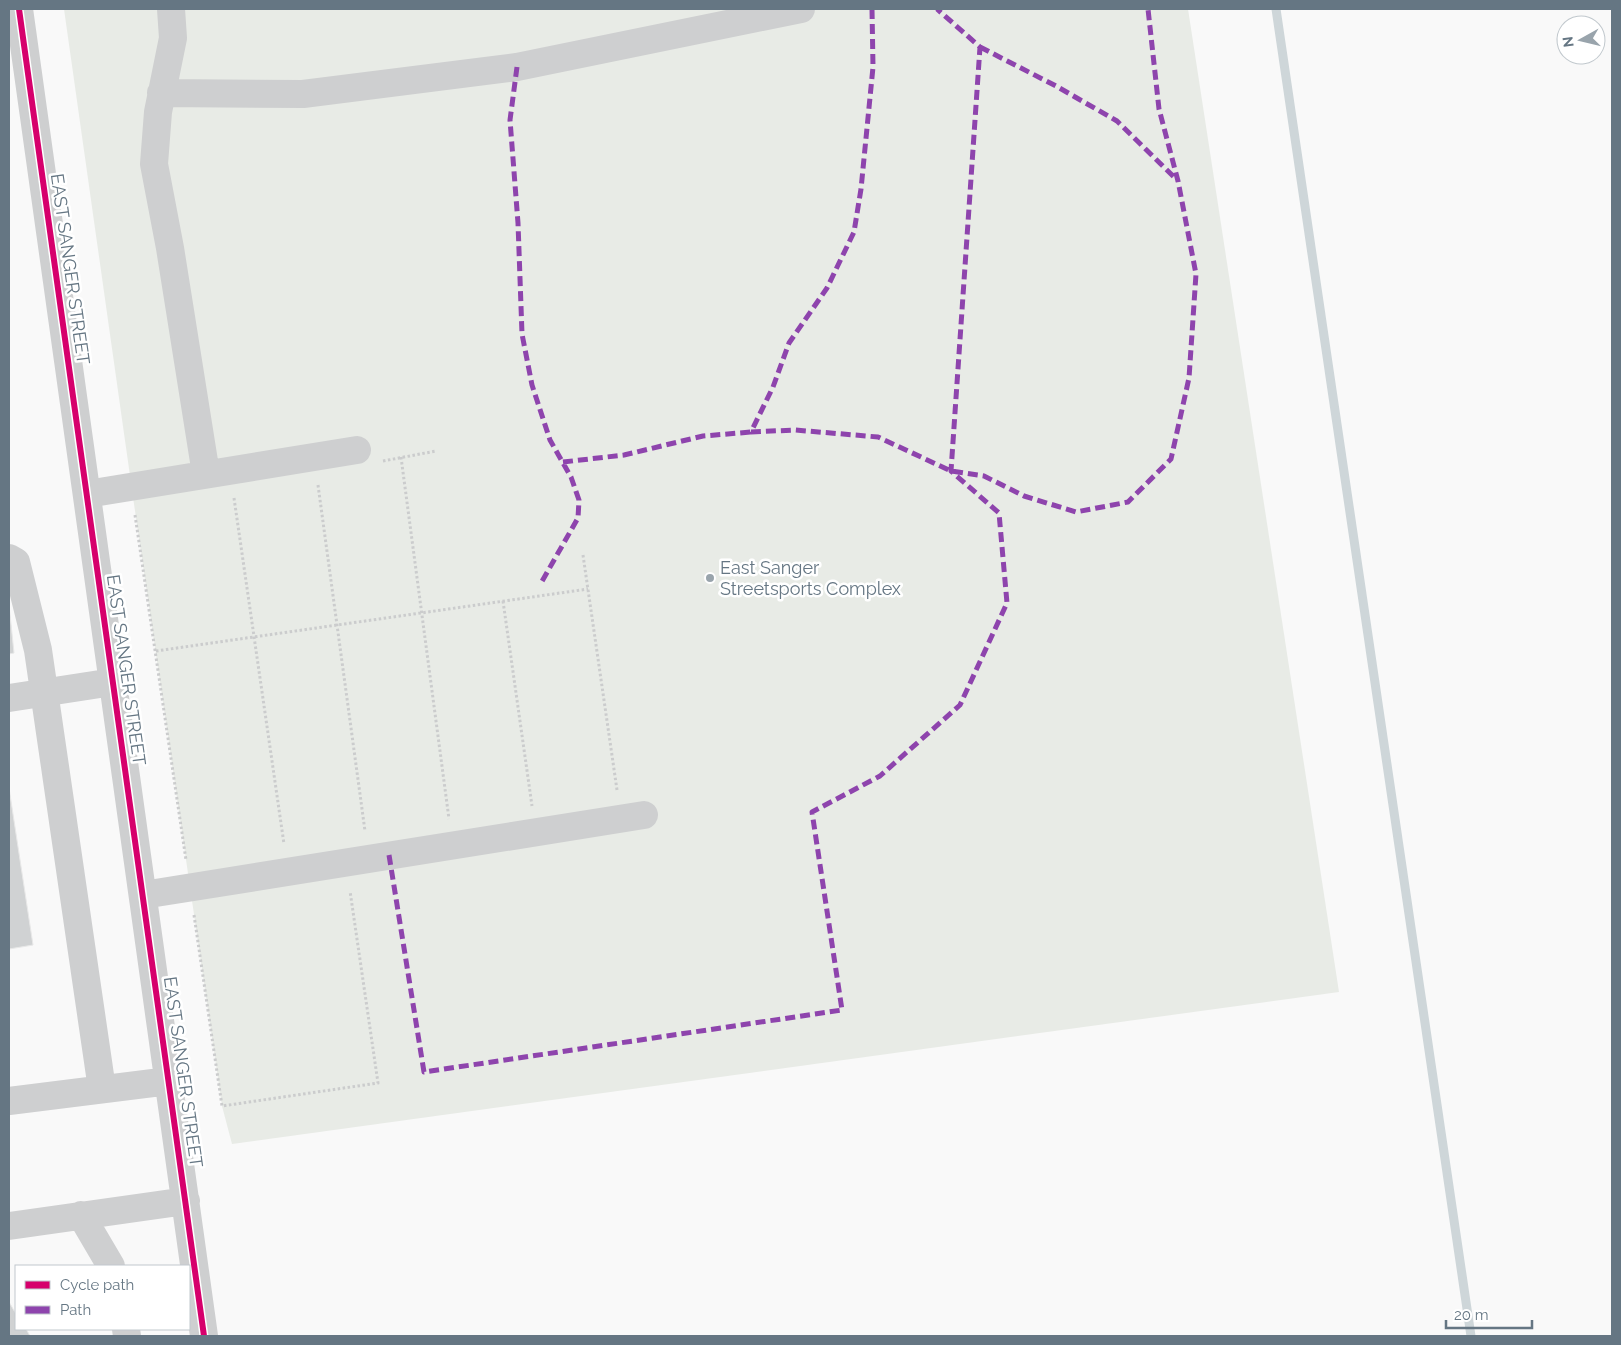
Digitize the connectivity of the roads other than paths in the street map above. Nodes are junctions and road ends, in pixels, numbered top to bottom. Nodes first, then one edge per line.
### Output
1 (19, 9) edge
2 (171, 9) edge
3 (801, 9) edge
4 (161, 93) junction
5 (357, 450) dead end
6 (218, 472) junction
7 (87, 494) junction
8 (9, 558) edge
9 (113, 682) junction
10 (44, 693) junction
11 (9, 698) edge
12 (633, 817) road end
13 (143, 895) junction
14 (169, 1080) junction
15 (102, 1089) junction
16 (9, 1101) edge
17 (186, 1201) junction
18 (81, 1215) junction
19 (9, 1226) edge
20 (110, 1265) edge
21 (204, 1336) edge

1 - 7 street, EAST SANGER STREET
2 - 4 street
3 - 4 street
4 - 6 street
5 - 6 street
6 - 7 street
7 - 9 street, EAST SANGER STREET
8 - 10 street
9 - 10 street
9 - 13 street, EAST SANGER STREET
10 - 11 street
10 - 15 street
12 - 13 street
13 - 14 street, EAST SANGER STREET
14 - 15 street
14 - 17 street, EAST SANGER STREET
15 - 16 street
17 - 18 street
17 - 21 street, EAST SANGER STREET
18 - 19 street
18 - 20 street

